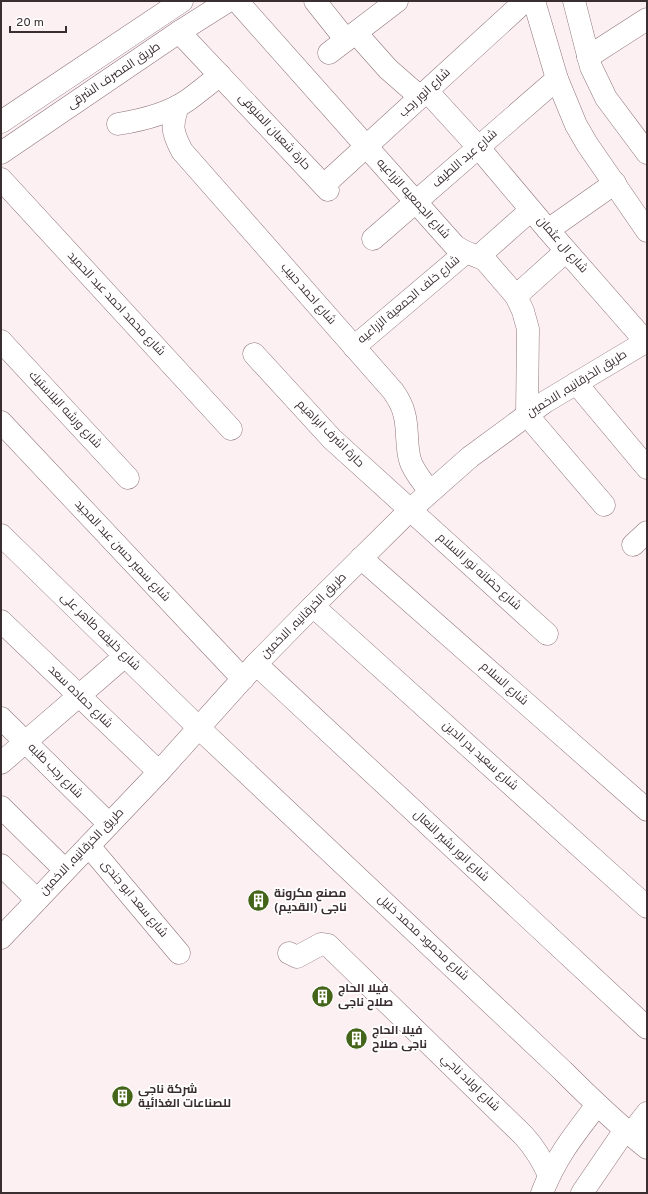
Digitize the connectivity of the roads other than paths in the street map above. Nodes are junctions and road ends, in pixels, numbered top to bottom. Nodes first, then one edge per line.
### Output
1 (182, 1) edge
2 (228, 1) edge
3 (237, 1) edge
4 (315, 1) edge
5 (398, 1) edge
6 (525, 1) edge
7 (534, 1) edge
8 (574, 1) edge
9 (647, 19) edge
10 (179, 32) junction
11 (351, 36) junction
12 (329, 53) dead end
13 (588, 57) junction
14 (220, 75) junction
15 (557, 79) junction
16 (424, 94) junction
17 (178, 106) junction
18 (1, 122) edge
19 (118, 124) dead end
20 (366, 147) junction
21 (479, 148) junction
22 (1, 152) edge
23 (647, 153) edge
24 (1, 179) edge
25 (615, 183) junction
26 (326, 187) joint
27 (415, 203) junction
28 (531, 210) junction
29 (548, 230) junction
30 (647, 231) edge
31 (373, 240) dead end
32 (566, 251) junction
33 (472, 254) junction
34 (516, 296) junction
35 (1, 341) edge
36 (647, 342) edge
37 (354, 347) junction
38 (254, 354) dead end
39 (576, 384) junction
40 (527, 415) junction
41 (1, 422) edge
42 (231, 429) dead end
43 (647, 468) edge
44 (128, 478) dead end
45 (430, 491) junction
46 (604, 505) dead end
47 (410, 510) junction
48 (1, 535) edge
49 (361, 558) junction
50 (312, 606) junction
51 (1, 621) edge
52 (547, 634) dead end
53 (125, 656) junction
54 (250, 672) junction
55 (78, 696) junction
56 (1, 718) edge
57 (199, 728) junction
58 (26, 742) junction
59 (1, 763) edge
60 (159, 772) junction
61 (1, 807) edge
62 (647, 810) edge
63 (109, 824) junction
64 (89, 846) junction
65 (1, 865) edge
66 (65, 870) junction
67 (36, 900) junction
68 (647, 907) edge
69 (1, 938) edge
70 (179, 953) dead end
71 (289, 953) dead end
72 (647, 1028) edge
73 (597, 1105) junction
74 (647, 1113) edge
75 (634, 1138) edge
76 (546, 1184) edge
77 (582, 1193) edge

1 - 18 street, طريق المصرف الشرقى
2 - 10 street, طريق المصرف الشرقى
3 - 20 street, شارع الجمعيه الزراعيه
4 - 11 street, شارع ال عثمان
5 - 11 street
6 - 16 street, شارع انور رجب
7 - 15 street
8 - 13 street
9 - 13 street
10 - 14 street, حارة شعبان المنوفى
10 - 22 street, طريق المصرف الشرقى
11 - 12 street
11 - 16 street, شارع ال عثمان
13 - 23 street
14 - 17 street
14 - 26 street, حارة شعبان المنوفى
15 - 21 street, شارع عبد اللطيف
15 - 25 street
16 - 20 street, شارع انور رجب
16 - 21 street, شارع ال عثمان
17 - 19 street
17 - 37 street, شارع احمد حبيب
20 - 26 street, شارع انور رجب
20 - 27 street, شارع الجمعيه الزراعيه
21 - 27 street, شارع عبد اللطيف
21 - 28 street, شارع ال عثمان
24 - 42 street, شارع محمد احمد عبد الحميد
25 - 29 street
25 - 30 street
27 - 31 street, شارع عبد اللطيف
27 - 33 street, شارع الجمعيه الزراعيه
28 - 29 street, شارع ال عثمان
28 - 33 street, شارع خلف الجمعية الزراعيه
29 - 32 street, شارع ال عثمان
32 - 34 street
32 - 36 street, شارع ال عثمان
33 - 34 street, شارع الجمعيه الزراعيه
33 - 37 street, شارع خلف الجمعية الزراعيه
34 - 40 street, شارع الجمعيه الزراعيه
35 - 44 street, شارع ورشه البلاستيك
36 - 39 street, طريق الخرقانيه, الاخمين
37 - 45 street, شارع احمد حبيب
38 - 47 street, حارة اشرف ابراهيم
39 - 40 street, طريق الخرقانيه, الاخمين
39 - 43 street
40 - 45 street, طريق الخرقانيه, الاخمين
40 - 46 street
41 - 54 street, شارع سمير حسن عبد المجيد
45 - 47 street, طريق الخرقانيه, الاخمين
47 - 49 street, طريق الخرقانيه, الاخمين
47 - 52 street, شارع حضانه نور السلام
48 - 53 street, شارع خليفه طاهر على
49 - 50 street, طريق الخرقانيه, الاخمين
49 - 62 street, شارع السلام
50 - 54 street, طريق الخرقانيه, الاخمين
50 - 68 street, شارع سعيد بدر الدين
51 - 55 street, شارع حماده سعد
53 - 55 street
53 - 57 street, شارع خليفه طاهر على
54 - 57 street, طريق الخرقانيه, الاخمين
54 - 72 street, شارع انور بشير النعال
55 - 58 street
55 - 60 street, شارع حماده سعد
56 - 58 street, شارع رجب طلبه
57 - 60 street, طريق الخرقانيه, الاخمين
57 - 73 street, شارع محمود محمد خليل
58 - 59 street
58 - 63 street, شارع رجب طلبه
60 - 63 street, طريق الخرقانيه, الاخمين
61 - 66 street
63 - 64 street, طريق الخرقانيه, الاخمين
64 - 66 street, طريق الخرقانيه, الاخمين
64 - 70 street, شارع سعد ابو جندى
65 - 67 street
66 - 67 street, طريق الخرقانيه, الاخمين
67 - 69 street, طريق الخرقانيه, الاخمين
71 - 76 street, شارع اولاد ناجي
73 - 75 street, شارع محمود محمد خليل
73 - 76 street, شارع اولاد ناجي
74 - 75 street
75 - 77 street

